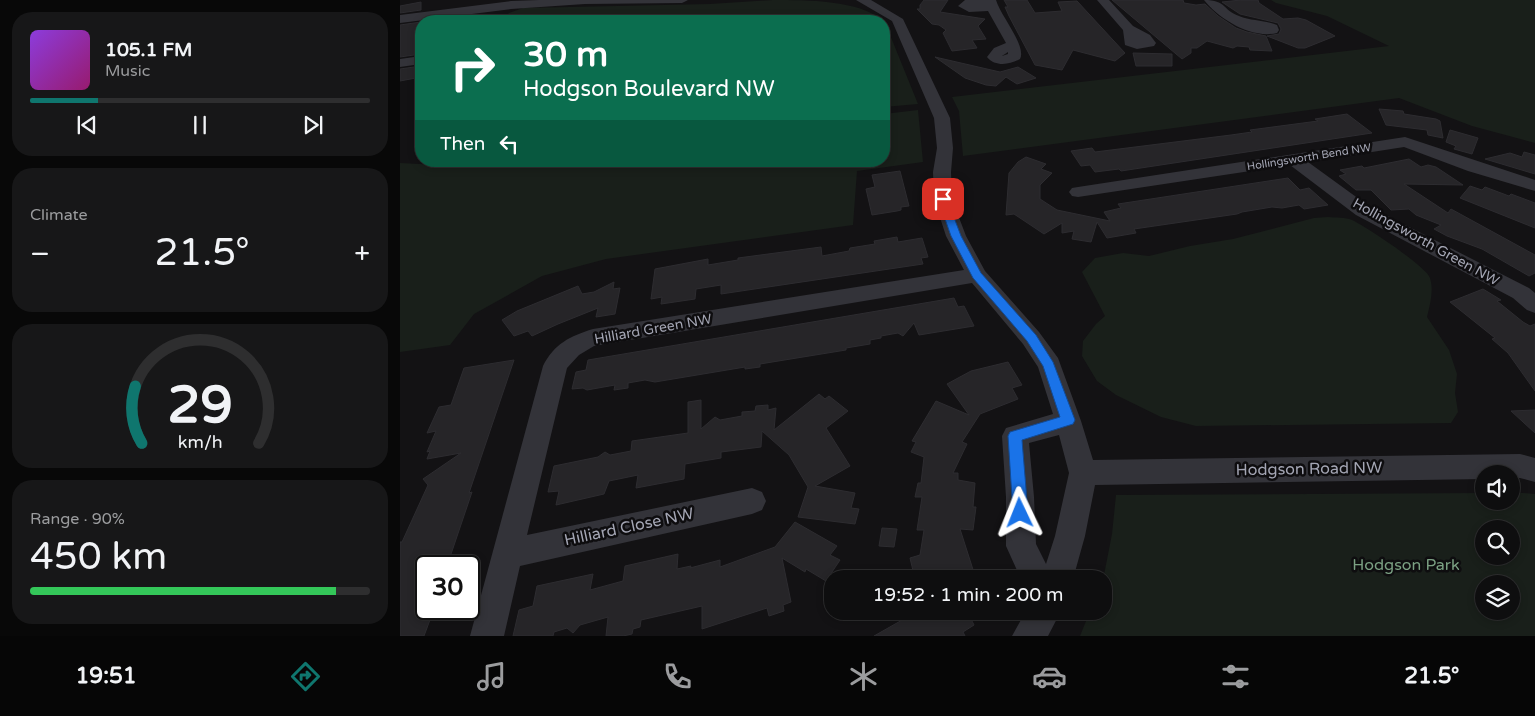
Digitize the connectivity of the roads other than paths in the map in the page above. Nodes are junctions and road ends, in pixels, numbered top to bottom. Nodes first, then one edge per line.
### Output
1 (585, 0) edge
2 (682, 0) edge
3 (862, 0) edge
4 (1103, 0) edge
5 (1210, 0) edge
6 (991, 3) edge
7 (511, 5) junction
8 (496, 6) junction
9 (430, 15) edge
10 (490, 15) edge
11 (502, 15) edge
12 (890, 15) edge
13 (890, 15) edge
14 (415, 17) edge
15 (1235, 18) dead end
16 (400, 19) edge
17 (1129, 30) dead end
18 (1013, 45) dead end
19 (415, 61) edge
20 (400, 63) edge
21 (1295, 160) junction
22 (1535, 186) edge
23 (1078, 192) dead end
24 (977, 275) junction
25 (1535, 304) edge
26 (1068, 420) junction
27 (1535, 470) edge
28 (1083, 473) junction
29 (752, 501) dead end
30 (507, 554) junction
31 (1033, 570) edge
32 (1060, 570) edge
33 (1039, 620) edge
34 (487, 636) edge
35 (1029, 636) edge

1 - 2 street
1 - 7 street
3 - 12 street
4 - 17 street
5 - 15 street
6 - 18 street
7 - 8 street
7 - 11 street
8 - 9 street
8 - 10 street
13 - 24 street
14 - 16 street
19 - 20 street
21 - 22 street, Hollingsworth Bend NW
21 - 23 street, Hollingsworth Bend NW
21 - 25 street, Hollingsworth Green NW
24 - 26 street
24 - 30 street, Hilliard Green NW
26 - 28 street
26 - 31 street
27 - 28 street, Hodgson Road NW
28 - 32 street
29 - 30 street, Hilliard Close NW
30 - 34 street, Hilliard Green NW
33 - 35 street

